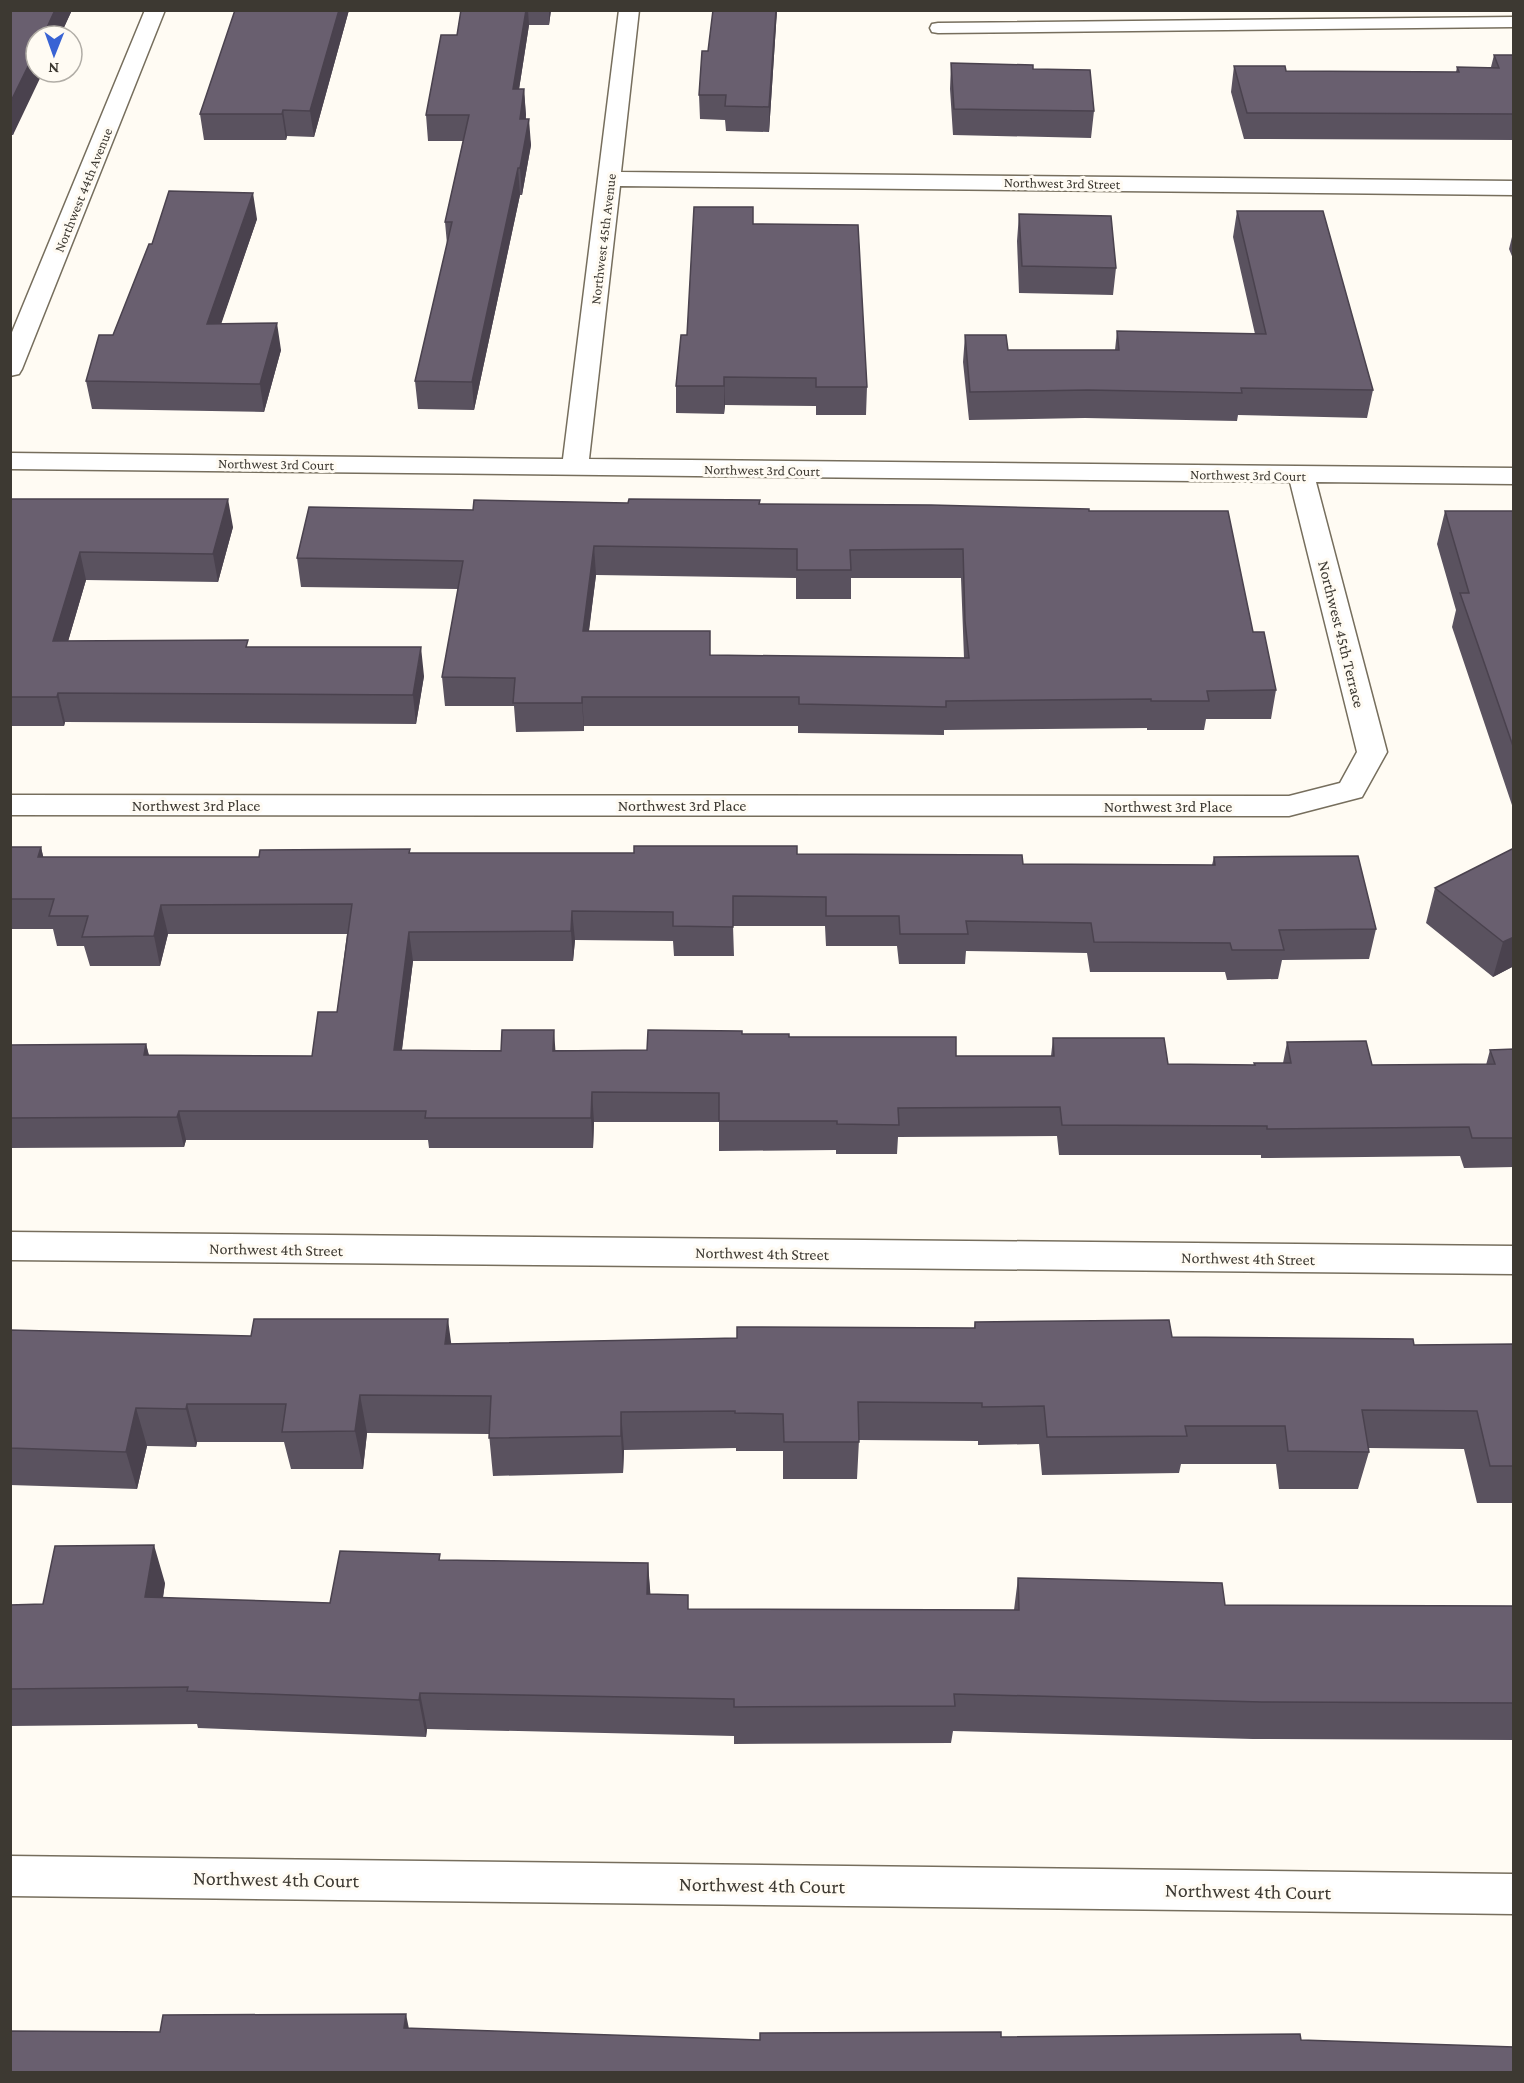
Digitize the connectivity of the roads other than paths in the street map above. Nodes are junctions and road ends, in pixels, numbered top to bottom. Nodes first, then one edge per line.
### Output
1 (155, 10) edge
2 (629, 10) edge
3 (1274, 17) edge
4 (1514, 22) edge
5 (938, 28) dead end
6 (610, 179) junction
7 (1514, 188) edge
8 (10, 369) edge
9 (10, 461) edge
10 (575, 468) junction
11 (1301, 475) junction
12 (1514, 476) edge
13 (1351, 790) joint
14 (10, 805) edge
15 (10, 1246) edge
16 (1514, 1260) edge
17 (10, 1876) edge
18 (1514, 1894) edge

1 - 8 street, Northwest 44th Avenue
2 - 6 street, Northwest 45th Avenue
3 - 4 lane
3 - 5 lane
6 - 7 street, Northwest 3rd Street
6 - 10 street, Northwest 45th Avenue
9 - 10 street, Northwest 3rd Court
10 - 11 street, Northwest 3rd Court
11 - 12 street, Northwest 3rd Court
11 - 13 street, Northwest 45th Terrace
13 - 14 street, Northwest 3rd Place
15 - 16 street, Northwest 4th Street
17 - 18 street, Northwest 4th Court

